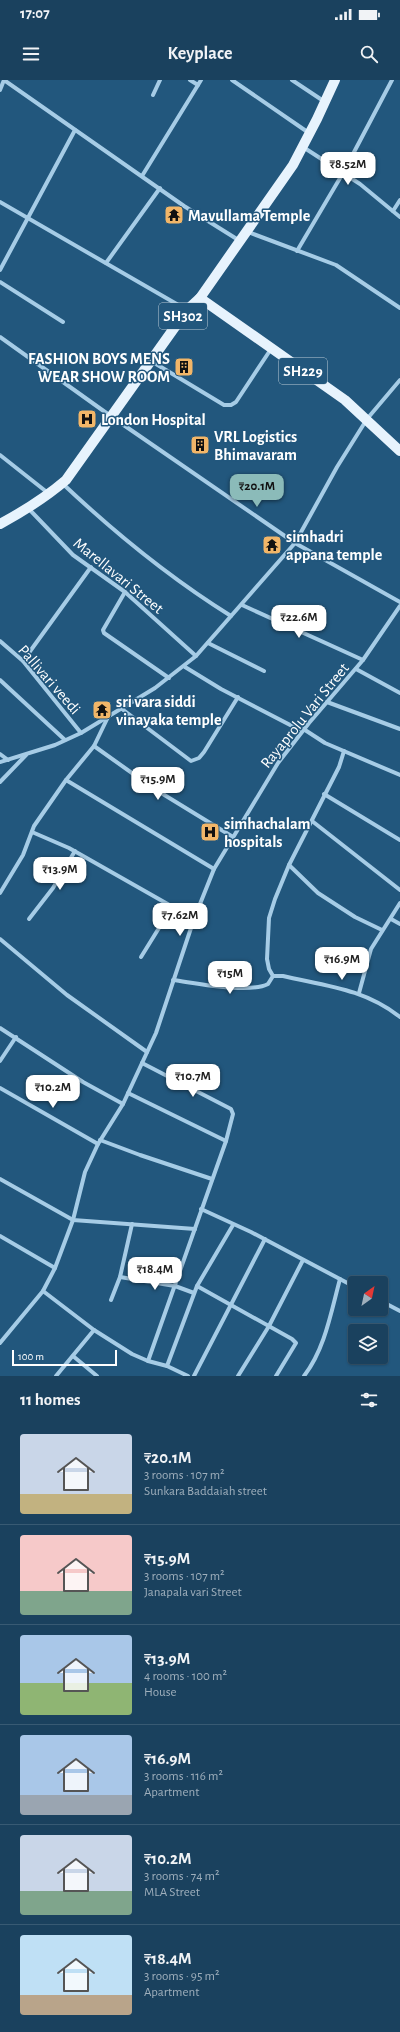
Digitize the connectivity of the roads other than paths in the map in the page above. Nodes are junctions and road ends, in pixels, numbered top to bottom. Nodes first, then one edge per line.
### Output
1 (4, 80) edge
2 (160, 80) edge
3 (190, 80) edge
4 (201, 80) edge
5 (232, 80) edge
6 (292, 80) edge
7 (335, 80) edge
8 (392, 80) edge
9 (198, 85) junction
10 (0, 90) edge
11 (152, 95) dead end
12 (325, 102) junction
13 (75, 130) junction
14 (309, 134) junction
15 (302, 146) junction
16 (342, 173) junction
17 (142, 176) junction
18 (160, 188) junction
19 (400, 200) edge
20 (0, 202) edge
21 (393, 211) junction
22 (400, 217) edge
23 (27, 218) junction
24 (248, 231) junction
25 (241, 242) junction
26 (297, 251) junction
27 (106, 263) junction
28 (0, 270) edge
29 (0, 282) edge
30 (200, 298) junction
31 (400, 308) edge
32 (187, 310) junction
33 (63, 322) dead end
34 (0, 337) edge
35 (271, 349) junction
36 (151, 361) junction
37 (400, 380) edge
38 (112, 417) junction
39 (367, 419) junction
40 (400, 451) edge
41 (0, 455) edge
42 (62, 484) junction
43 (50, 495) junction
44 (28, 509) junction
45 (0, 524) edge
46 (295, 543) junction
47 (91, 567) junction
48 (125, 592) junction
49 (400, 602) edge
50 (242, 605) junction
51 (400, 606) edge
52 (232, 616) junction
53 (0, 642) edge
54 (208, 643) junction
55 (196, 656) junction
56 (363, 660) junction
57 (23, 662) junction
58 (185, 667) junction
59 (356, 670) junction
60 (264, 671) dead end
61 (169, 678) junction
62 (0, 680) edge
63 (400, 693) edge
64 (238, 697) junction
65 (327, 702) junction
66 (122, 709) junction
67 (109, 716) junction
68 (400, 729) edge
69 (305, 730) junction
70 (80, 733) junction
71 (65, 740) junction
72 (94, 746) junction
73 (344, 751) junction
74 (0, 754) edge
75 (26, 755) junction
76 (8, 760) junction
77 (0, 762) edge
78 (400, 775) edge
79 (66, 780) junction
80 (0, 782) edge
81 (324, 794) junction
82 (312, 821) junction
83 (32, 832) junction
84 (233, 837) junction
85 (400, 840) edge
86 (75, 851) junction
87 (289, 865) junction
88 (214, 869) junction
89 (400, 890) edge
90 (1, 891) edge
91 (400, 903) edge
92 (172, 907) junction
93 (29, 919) dead end
94 (194, 919) junction
95 (391, 919) junction
96 (400, 924) edge
97 (382, 930) junction
98 (0, 939) edge
99 (142, 957) dead end
100 (273, 976) junction
101 (173, 980) junction
102 (359, 993) junction
103 (400, 1017) edge
104 (0, 1028) edge
105 (16, 1037) junction
106 (147, 1052) junction
107 (0, 1061) edge
108 (142, 1063) junction
109 (0, 1088) edge
110 (128, 1093) junction
111 (123, 1104) junction
112 (100, 1140) junction
113 (226, 1141) junction
114 (98, 1144) junction
115 (0, 1179) edge
116 (212, 1179) junction
117 (201, 1209) junction
118 (72, 1220) junction
119 (132, 1224) junction
120 (233, 1224) junction
121 (195, 1229) junction
122 (0, 1236) edge
123 (265, 1239) junction
124 (303, 1260) junction
125 (55, 1268) junction
126 (120, 1277) junction
127 (340, 1279) junction
128 (348, 1283) edge
129 (175, 1286) junction
130 (197, 1286) junction
131 (43, 1291) junction
132 (194, 1293) junction
133 (111, 1300) dead end
134 (388, 1305) edge
135 (232, 1306) junction
136 (400, 1311) edge
137 (269, 1326) junction
138 (94, 1330) junction
139 (0, 1343) edge
140 (72, 1356) junction
141 (148, 1361) junction
142 (167, 1366) junction
143 (56, 1376) edge
144 (97, 1376) edge
145 (188, 1376) edge
146 (194, 1376) edge
147 (238, 1376) edge
148 (276, 1376) edge
149 (304, 1376) edge

1 - 10 street
1 - 13 street
2 - 11 street
3 - 9 street
4 - 9 street
5 - 14 street
6 - 12 street
7 - 12 main road, SH302
8 - 16 street
9 - 17 street
12 - 14 main road, SH302
13 - 17 street
13 - 23 street
14 - 15 main road, SH302
15 - 16 street
15 - 24 main road, SH302
16 - 21 street
16 - 26 street
17 - 18 street
18 - 25 street
18 - 27 street
19 - 21 street
20 - 23 street
21 - 22 street
23 - 27 street
23 - 28 street
24 - 25 main road, SH302
24 - 26 street
25 - 30 main road, SH302
26 - 31 street
27 - 32 street
29 - 33 street
30 - 32 main road, SH302
30 - 35 main road, SH229
32 - 36 main road, SH302
34 - 38 street
35 - 36 street
35 - 39 main road, SH229
36 - 38 main road, SH302
37 - 39 street
38 - 42 main road, SH302
38 - 46 street
39 - 40 main road, SH229
39 - 46 street
41 - 43 street
42 - 43 main road, SH302
42 - 52 street
43 - 44 main road, SH302
44 - 45 main road, SH302
44 - 47 street, Marellavari Street
46 - 49 street
46 - 50 street
47 - 48 street, Marellavari Street
47 - 57 street
48 - 55 street, Marellavari Street
48 - 61 street
50 - 52 street
50 - 56 street
51 - 56 street, Rayaprolu Vari Street
52 - 54 street
53 - 57 street, Pallivari veedi
54 - 55 street
54 - 60 street
55 - 58 street
56 - 59 street, Rayaprolu Vari Street
57 - 70 street, Pallivari veedi
58 - 61 street
58 - 64 street
59 - 63 street
59 - 65 street, Rayaprolu Vari Street
61 - 66 street
62 - 71 street
64 - 66 street
64 - 69 street
65 - 68 street
65 - 69 street, Rayaprolu Vari Street
66 - 67 street
67 - 70 street
67 - 72 street
69 - 73 street
69 - 84 street, Rayaprolu Vari Street
70 - 71 street
71 - 75 street
72 - 79 street
72 - 84 street
73 - 78 street
73 - 81 street
74 - 76 street
75 - 76 street
75 - 80 street
76 - 77 street
79 - 83 street
79 - 88 street
81 - 82 street
81 - 85 street
82 - 87 street
82 - 89 street
83 - 86 street
83 - 90 street
84 - 88 street, Rayaprolu Vari Street
86 - 92 street
86 - 93 street
87 - 97 street
87 - 100 street
88 - 94 street, Rayaprolu Vari Street
91 - 95 street
92 - 94 street
92 - 99 street
94 - 101 street, Rayaprolu Vari Street
95 - 96 street
95 - 97 street
97 - 102 street
98 - 106 street
100 - 101 street
100 - 102 street
101 - 106 street, Rayaprolu Vari Street
102 - 103 street
104 - 105 street
105 - 107 street
105 - 111 street
106 - 108 street, Rayaprolu Vari Street
108 - 110 street, Rayaprolu Vari Street
108 - 113 street
109 - 114 street
110 - 111 street, Rayaprolu Vari Street
110 - 113 street
111 - 112 street, Rayaprolu Vari Street
112 - 114 street, Rayaprolu Vari Street
112 - 116 street
113 - 116 street
114 - 118 street, Rayaprolu Vari Street
115 - 118 street
116 - 117 street
117 - 120 street
117 - 121 street
118 - 119 street
118 - 125 street, Rayaprolu Vari Street
119 - 121 street
119 - 126 street
120 - 123 street
120 - 130 street
121 - 129 street
122 - 125 street
123 - 124 street
123 - 135 street
124 - 127 street
124 - 137 street
125 - 131 street, Rayaprolu Vari Street
126 - 129 street
126 - 133 street
127 - 128 street
127 - 149 street
129 - 132 street
129 - 141 street
130 - 132 street
130 - 135 street
131 - 138 street
131 - 139 street, Rayaprolu Vari Street
132 - 142 street
134 - 136 street
135 - 137 street
135 - 146 street
137 - 147 street
137 - 148 street
138 - 140 street
138 - 141 street
140 - 143 street
140 - 144 street
141 - 142 street
142 - 145 street

